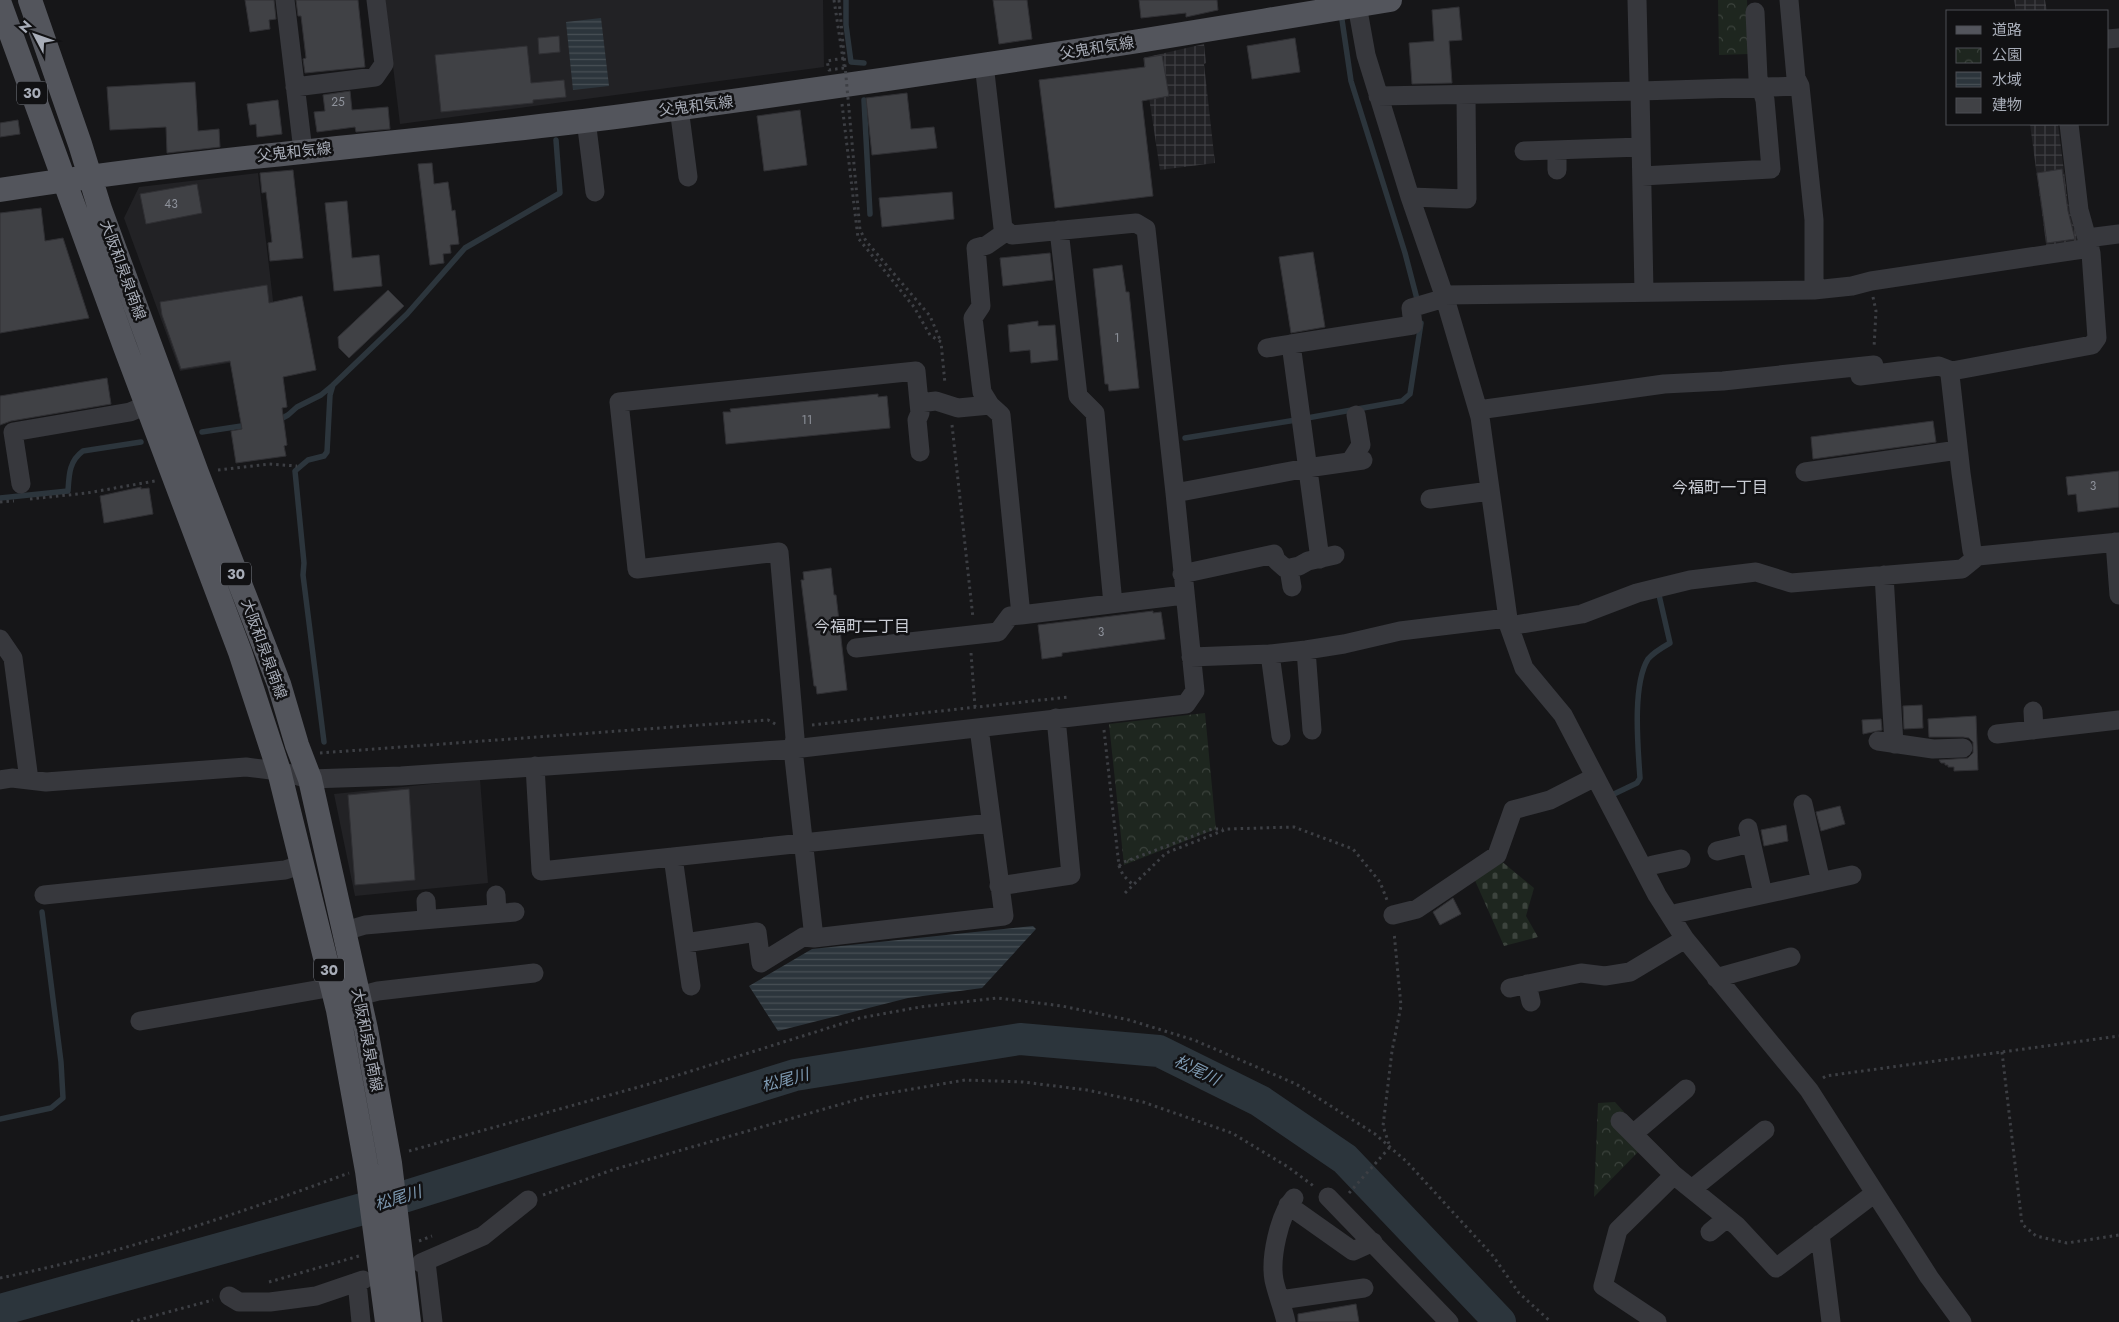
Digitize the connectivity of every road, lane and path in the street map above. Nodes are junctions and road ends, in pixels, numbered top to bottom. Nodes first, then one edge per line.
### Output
1 (285, 0) edge
2 (376, 0) edge
3 (834, 0) edge
4 (839, 0) edge
5 (1390, 0) edge
6 (1637, 0) edge
7 (1789, 0) edge
8 (0, 4) edge
9 (1358, 5) junction
10 (33, 7) edge
11 (1756, 12) dead end
12 (844, 58) junction
13 (984, 64) junction
14 (843, 76) junction
15 (1640, 86) junction
16 (1800, 86) junction
17 (295, 87) junction
18 (1762, 88) junction
19 (1466, 95) junction
20 (1378, 96) junction
21 (679, 108) junction
22 (586, 120) junction
23 (2069, 125) edge
24 (1641, 147) junction
25 (1556, 150) junction
26 (303, 151) junction
27 (1524, 151) dead end
28 (1557, 170) dead end
29 (1642, 176) junction
30 (688, 177) dead end
31 (91, 178) junction
32 (65, 181) junction
33 (0, 190) edge
34 (595, 192) dead end
35 (1410, 197) junction
36 (1059, 230) junction
37 (1007, 231) junction
38 (2119, 234) edge
39 (2088, 243) junction
40 (1871, 281) junction
41 (1814, 290) junction
42 (1644, 292) junction
43 (1444, 297) junction
44 (941, 342) junction
45 (1291, 344) junction
46 (1267, 348) dead end
47 (1952, 371) junction
48 (1841, 378) dead end
49 (1869, 378) junction
50 (919, 403) junction
51 (947, 404) junction
52 (147, 405) junction
53 (990, 405) junction
54 (1478, 410) junction
55 (1364, 426) dead end
56 (1958, 450) junction
57 (920, 452) dead end
58 (297, 466) dead end
59 (1307, 468) junction
60 (1806, 472) dead end
61 (197, 473) junction
62 (174, 477) junction
63 (1490, 491) junction
64 (1175, 493) junction
65 (23, 495) junction
66 (1430, 499) dead end
67 (0, 502) edge
68 (2117, 542) edge
69 (1978, 556) junction
70 (1182, 574) junction
71 (1884, 575) junction
72 (1184, 595) junction
73 (2119, 595) edge
74 (1114, 604) junction
75 (1021, 615) junction
76 (1508, 622) junction
77 (969, 635) junction
78 (0, 639) edge
79 (856, 648) dead end
80 (1306, 650) junction
81 (1270, 654) junction
82 (1191, 657) junction
83 (1071, 697) dead end
84 (975, 707) junction
85 (1056, 718) junction
86 (2119, 720) edge
87 (794, 727) junction
88 (1103, 727) dead end
89 (979, 728) junction
90 (1312, 730) dead end
91 (1997, 734) dead end
92 (1282, 736) dead end
93 (1963, 748) dead end
94 (793, 749) junction
95 (314, 754) dead end
96 (535, 766) junction
97 (279, 771) junction
98 (1596, 777) junction
99 (310, 779) junction
100 (0, 780) edge
101 (29, 780) junction
102 (1803, 804) dead end
103 (991, 823) junction
104 (1227, 830) junction
105 (804, 843) junction
106 (1717, 851) dead end
107 (673, 857) junction
108 (1681, 859) dead end
109 (303, 864) junction
110 (1118, 866) junction
111 (1644, 869) junction
112 (1852, 875) dead end
113 (1821, 882) junction
114 (1133, 885) junction
115 (999, 886) junction
116 (1125, 894) dead end
117 (1763, 894) junction
118 (44, 895) dead end
119 (496, 895) dead end
120 (1393, 915) junction
121 (1672, 917) junction
122 (345, 931) junction
123 (814, 938) junction
124 (1685, 939) junction
125 (685, 943) junction
126 (1791, 957) dead end
127 (534, 973) dead end
128 (1716, 978) junction
129 (691, 986) dead end
130 (333, 987) junction
131 (1523, 991) dead end
132 (359, 996) junction
133 (140, 1021) dead end
134 (2119, 1036) edge
135 (2002, 1052) junction
136 (1686, 1089) dead end
137 (1809, 1090) junction
138 (1765, 1130) dead end
139 (1390, 1147) junction
140 (390, 1160) junction
141 (367, 1169) junction
142 (1674, 1175) junction
143 (1692, 1190) junction
144 (1875, 1193) junction
145 (528, 1200) joint
146 (1333, 1202) junction
147 (1727, 1218) junction
148 (1710, 1232) dead end
149 (1820, 1234) junction
150 (2119, 1234) edge
151 (433, 1236) dead end
152 (392, 1242) junction
153 (1374, 1242) junction
154 (0, 1278) edge
155 (1364, 1288) dead end
156 (229, 1296) dead end
157 (1280, 1300) junction
158 (361, 1322) edge
159 (387, 1322) edge
160 (410, 1322) edge
161 (433, 1322) edge
162 (1286, 1322) edge
163 (1449, 1322) edge
164 (1551, 1322) edge
165 (1657, 1322) edge
166 (1831, 1322) edge
167 (1962, 1322) edge

1 - 17 street
2 - 17 street
3 - 14 path
4 - 12 path, bridge
5 - 9 main road, 父鬼和気線
6 - 15 street
7 - 16 street
8 - 32 main road, 大阪和泉泉南線 / 30
9 - 13 main road, 父鬼和気線
9 - 20 street
10 - 31 main road, 大阪和泉泉南線 / 30
11 - 18 street
12 - 14 path, bridge
12 - 44 path, bridge
13 - 14 main road, 父鬼和気線
13 - 37 street
14 - 21 main road, 父鬼和気線
14 - 44 path
15 - 18 street
15 - 19 street
15 - 24 street
16 - 18 street
16 - 41 street
17 - 26 street
18 - 29 street
19 - 20 street
19 - 35 street
20 - 35 street
21 - 22 main road, 父鬼和気線
21 - 30 street
22 - 26 main road, 父鬼和気線
22 - 34 street
23 - 39 street
24 - 25 street
24 - 29 street
25 - 27 street
25 - 28 street
26 - 31 main road, 父鬼和気線
29 - 42 street
31 - 32 main road, 父鬼和気線
31 - 61 main road, 大阪和泉泉南線 / 30
32 - 33 main road, 父鬼和気線
32 - 52 main road, 大阪和泉泉南線 / 30
35 - 43 street
36 - 37 street
36 - 64 street
36 - 74 street
37 - 53 street
38 - 39 street
39 - 40 street
39 - 47 street
40 - 41 street
40 - 49 path
41 - 42 street
42 - 43 street
43 - 45 street
43 - 54 street
44 - 51 path
45 - 46 street
45 - 59 street
47 - 49 street
47 - 56 street
48 - 49 street
49 - 54 street
50 - 51 street
50 - 57 street
50 - 87 street
51 - 53 street
51 - 77 path
52 - 62 main road, 大阪和泉泉南線 / 30
52 - 65 street
53 - 75 street
54 - 63 street
55 - 59 street
56 - 60 street
56 - 69 street
58 - 61 path
59 - 64 street
59 - 70 street
61 - 99 main road, 大阪和泉泉南線 / 30
62 - 65 path
62 - 97 main road, 大阪和泉泉南線 / 30
63 - 66 street
63 - 76 street
64 - 70 street
65 - 67 path
68 - 69 street
68 - 73 street
69 - 71 street
70 - 72 street
71 - 76 street
71 - 93 street
72 - 74 street
72 - 82 street
74 - 75 street
75 - 77 street
76 - 80 street
76 - 98 street
77 - 79 street
77 - 84 path
78 - 101 street
80 - 81 street
80 - 90 street
81 - 82 street
81 - 92 street
82 - 85 street
83 - 84 path
84 - 87 path
85 - 89 street
85 - 115 street
86 - 91 street
87 - 94 street
87 - 95 path
88 - 110 path
89 - 94 street
89 - 103 street
94 - 96 street
94 - 105 street
96 - 99 street
96 - 107 street
97 - 99 street
97 - 101 street
97 - 109 main road, 大阪和泉泉南線 / 30
98 - 111 street
98 - 120 street
99 - 122 main road, 大阪和泉泉南線 / 30
100 - 101 street
102 - 113 street
103 - 105 street
103 - 115 street
104 - 110 path
104 - 114 path
104 - 120 path
105 - 107 street
105 - 123 street
106 - 117 street
107 - 125 street
108 - 111 street
109 - 118 street
109 - 130 main road, 大阪和泉泉南線 / 30
110 - 114 path
111 - 121 street
112 - 113 street
113 - 117 street
114 - 116 path
115 - 123 street
117 - 121 street
119 - 122 street
120 - 139 path
121 - 124 street
122 - 132 main road, 大阪和泉泉南線 / 30
123 - 125 street
124 - 128 street
124 - 131 street
125 - 129 street
126 - 128 street
127 - 132 street
128 - 137 street
130 - 133 street
130 - 141 main road, 大阪和泉泉南線 / 30
132 - 140 main road, 大阪和泉泉南線 / 30
134 - 135 path
135 - 137 path
135 - 150 path
136 - 142 street
137 - 144 street
138 - 143 street
139 - 140 path
139 - 146 path
139 - 164 path
140 - 152 main road, 大阪和泉泉南線 / 30
141 - 152 main road, 大阪和泉泉南線 / 30
141 - 154 path
142 - 143 street
142 - 165 street
143 - 147 street
144 - 149 street
144 - 167 street
145 - 146 path
145 - 161 street
146 - 153 street
147 - 148 street
147 - 149 street
149 - 166 street
151 - 152 path
152 - 159 main road, 大阪和泉泉南線 / 30
152 - 160 main road, 大阪和泉泉南線 / 30
153 - 157 street
153 - 163 street
155 - 157 street
156 - 158 street
157 - 162 street

